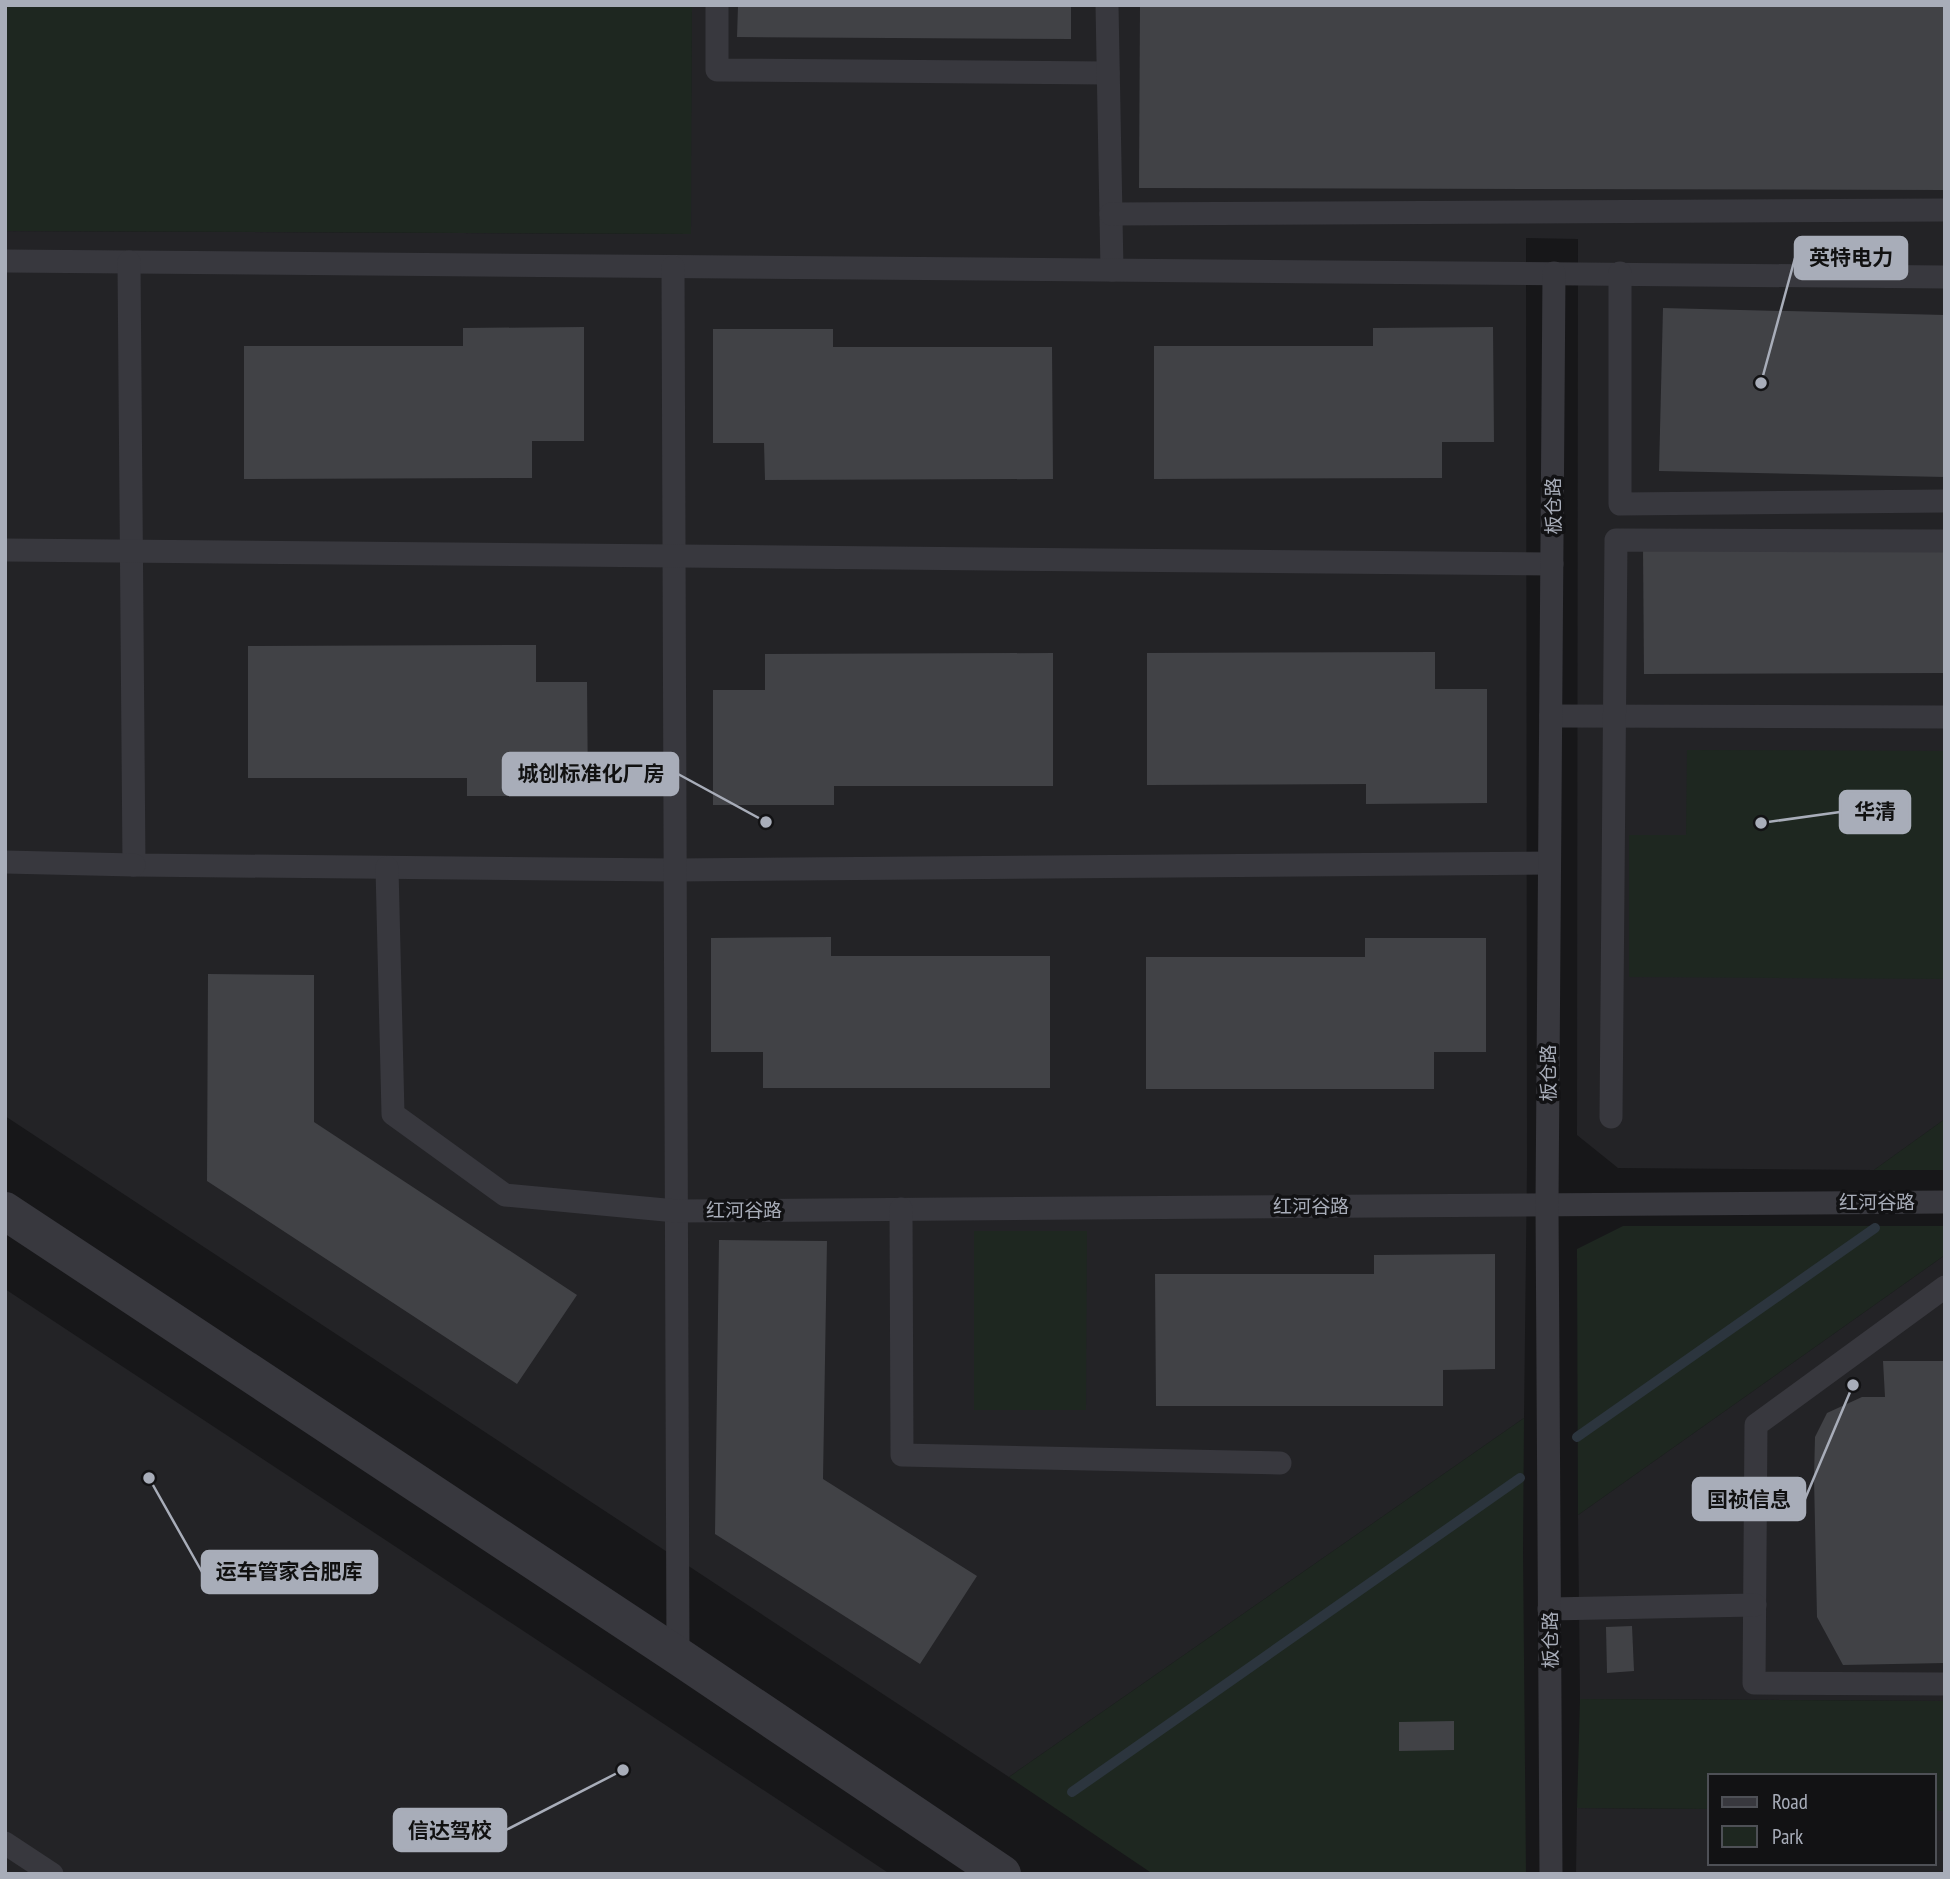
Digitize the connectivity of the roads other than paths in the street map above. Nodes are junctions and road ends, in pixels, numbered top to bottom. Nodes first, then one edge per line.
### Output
1 (717, 5) edge
2 (1107, 5) edge
3 (1108, 73) junction
4 (1945, 210) edge
5 (1111, 214) junction
6 (5, 261) edge
7 (129, 262) junction
8 (673, 267) junction
9 (1112, 270) junction
10 (1554, 273) junction
11 (1620, 273) junction
12 (1945, 277) edge
13 (1945, 501) edge
14 (1945, 541) edge
15 (5, 550) edge
16 (130, 552) junction
17 (674, 556) junction
18 (1552, 564) junction
19 (1550, 716) junction
20 (1615, 716) junction
21 (1945, 717) edge
22 (5, 862) edge
23 (1549, 863) junction
24 (134, 865) junction
25 (387, 868) junction
26 (675, 870) junction
27 (1611, 1117) dead end
28 (1945, 1202) edge
29 (1547, 1205) junction
30 (901, 1209) junction
31 (676, 1211) junction
32 (5, 1212) edge
33 (1945, 1287) edge
34 (1280, 1463) dead end
35 (1755, 1605) junction
36 (1549, 1609) junction
37 (678, 1656) junction
38 (1945, 1684) edge
39 (5, 1843) edge
40 (52, 1874) edge
41 (1002, 1874) edge
42 (1551, 1874) edge

1 - 3 lane
2 - 3 lane
3 - 5 lane
4 - 5 lane
5 - 9 lane
6 - 7 lane
7 - 8 lane
7 - 16 lane
8 - 9 lane
8 - 17 lane
9 - 10 lane
10 - 11 lane
10 - 18 lane, 板仓路
11 - 12 lane
11 - 13 lane
14 - 20 lane
15 - 16 lane
16 - 17 lane
16 - 24 lane
17 - 18 lane
17 - 26 lane
18 - 19 lane, 板仓路
19 - 20 lane
19 - 23 lane, 板仓路
20 - 21 lane
20 - 27 lane
22 - 24 lane
23 - 26 lane
23 - 29 lane, 板仓路
24 - 25 lane
25 - 26 lane
25 - 31 lane, 红河谷路
26 - 31 lane
28 - 29 lane, 红河谷路
29 - 30 lane, 红河谷路
29 - 36 lane, 板仓路
30 - 31 lane, 红河谷路
30 - 34 lane
31 - 37 lane
32 - 37 street
33 - 35 lane
35 - 36 lane
35 - 38 lane
36 - 42 lane, 板仓路
37 - 41 street
39 - 40 lane

